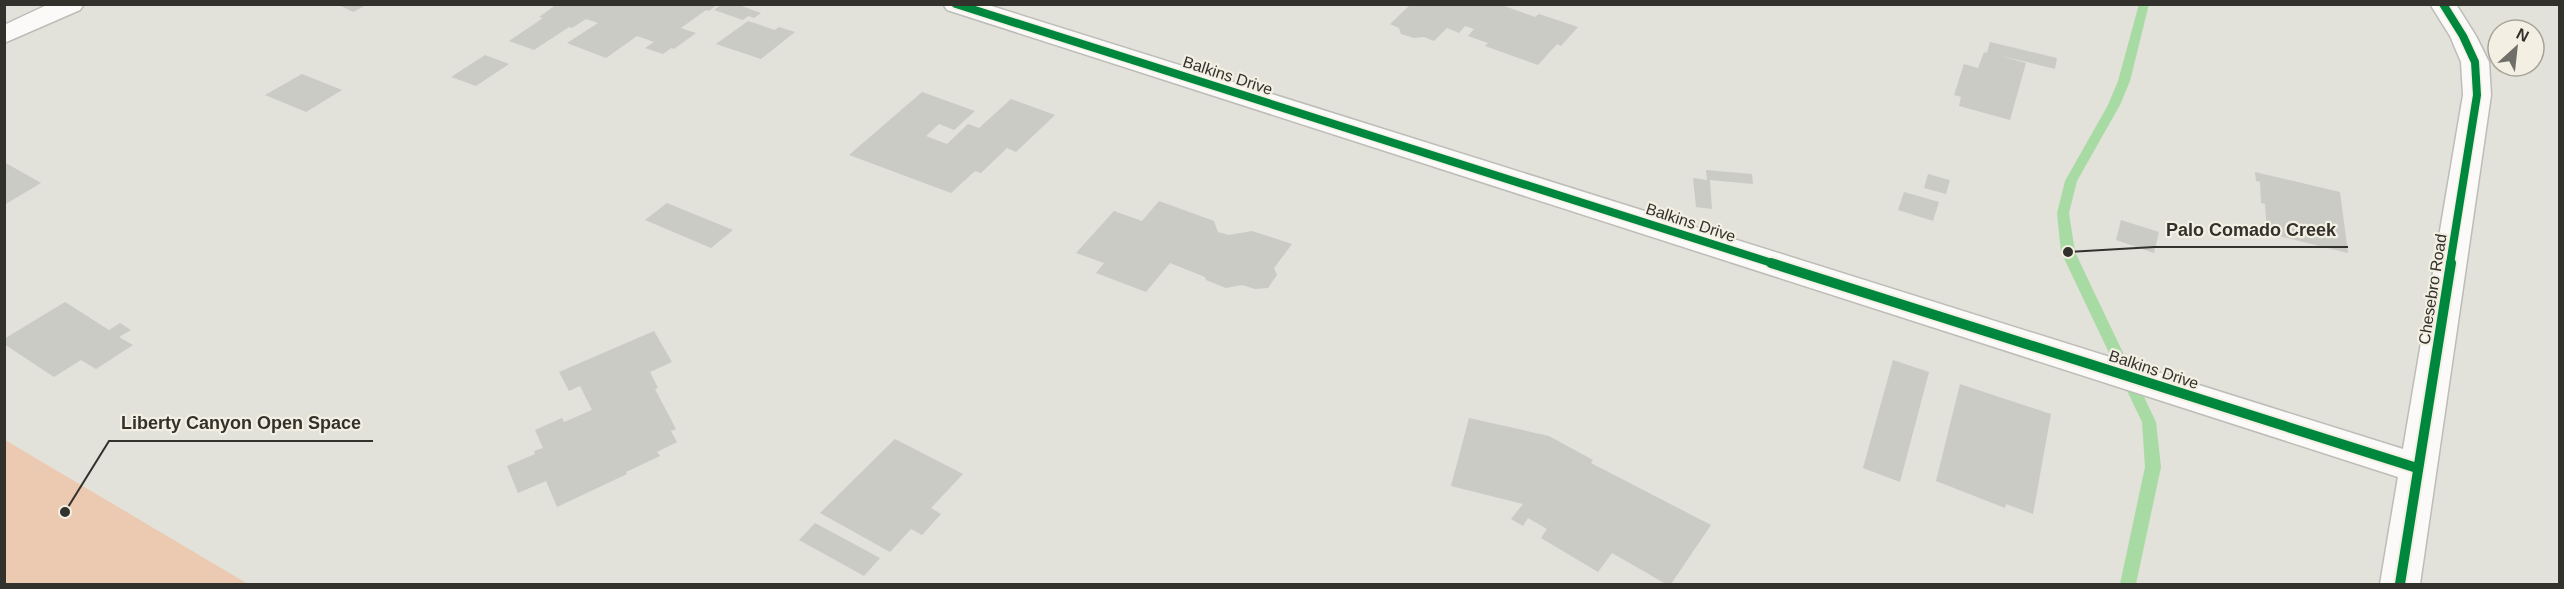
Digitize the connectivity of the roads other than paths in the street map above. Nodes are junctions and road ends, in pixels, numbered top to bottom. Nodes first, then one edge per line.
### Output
1 (71, 4) edge
2 (956, 4) edge
3 (2443, 4) edge
4 (4, 35) edge
5 (2417, 468) junction
6 (2400, 585) edge

1 - 4 street
2 - 5 street, Balkins Drive
3 - 5 street, Chesebro Road
5 - 6 street, Chesebro Road

